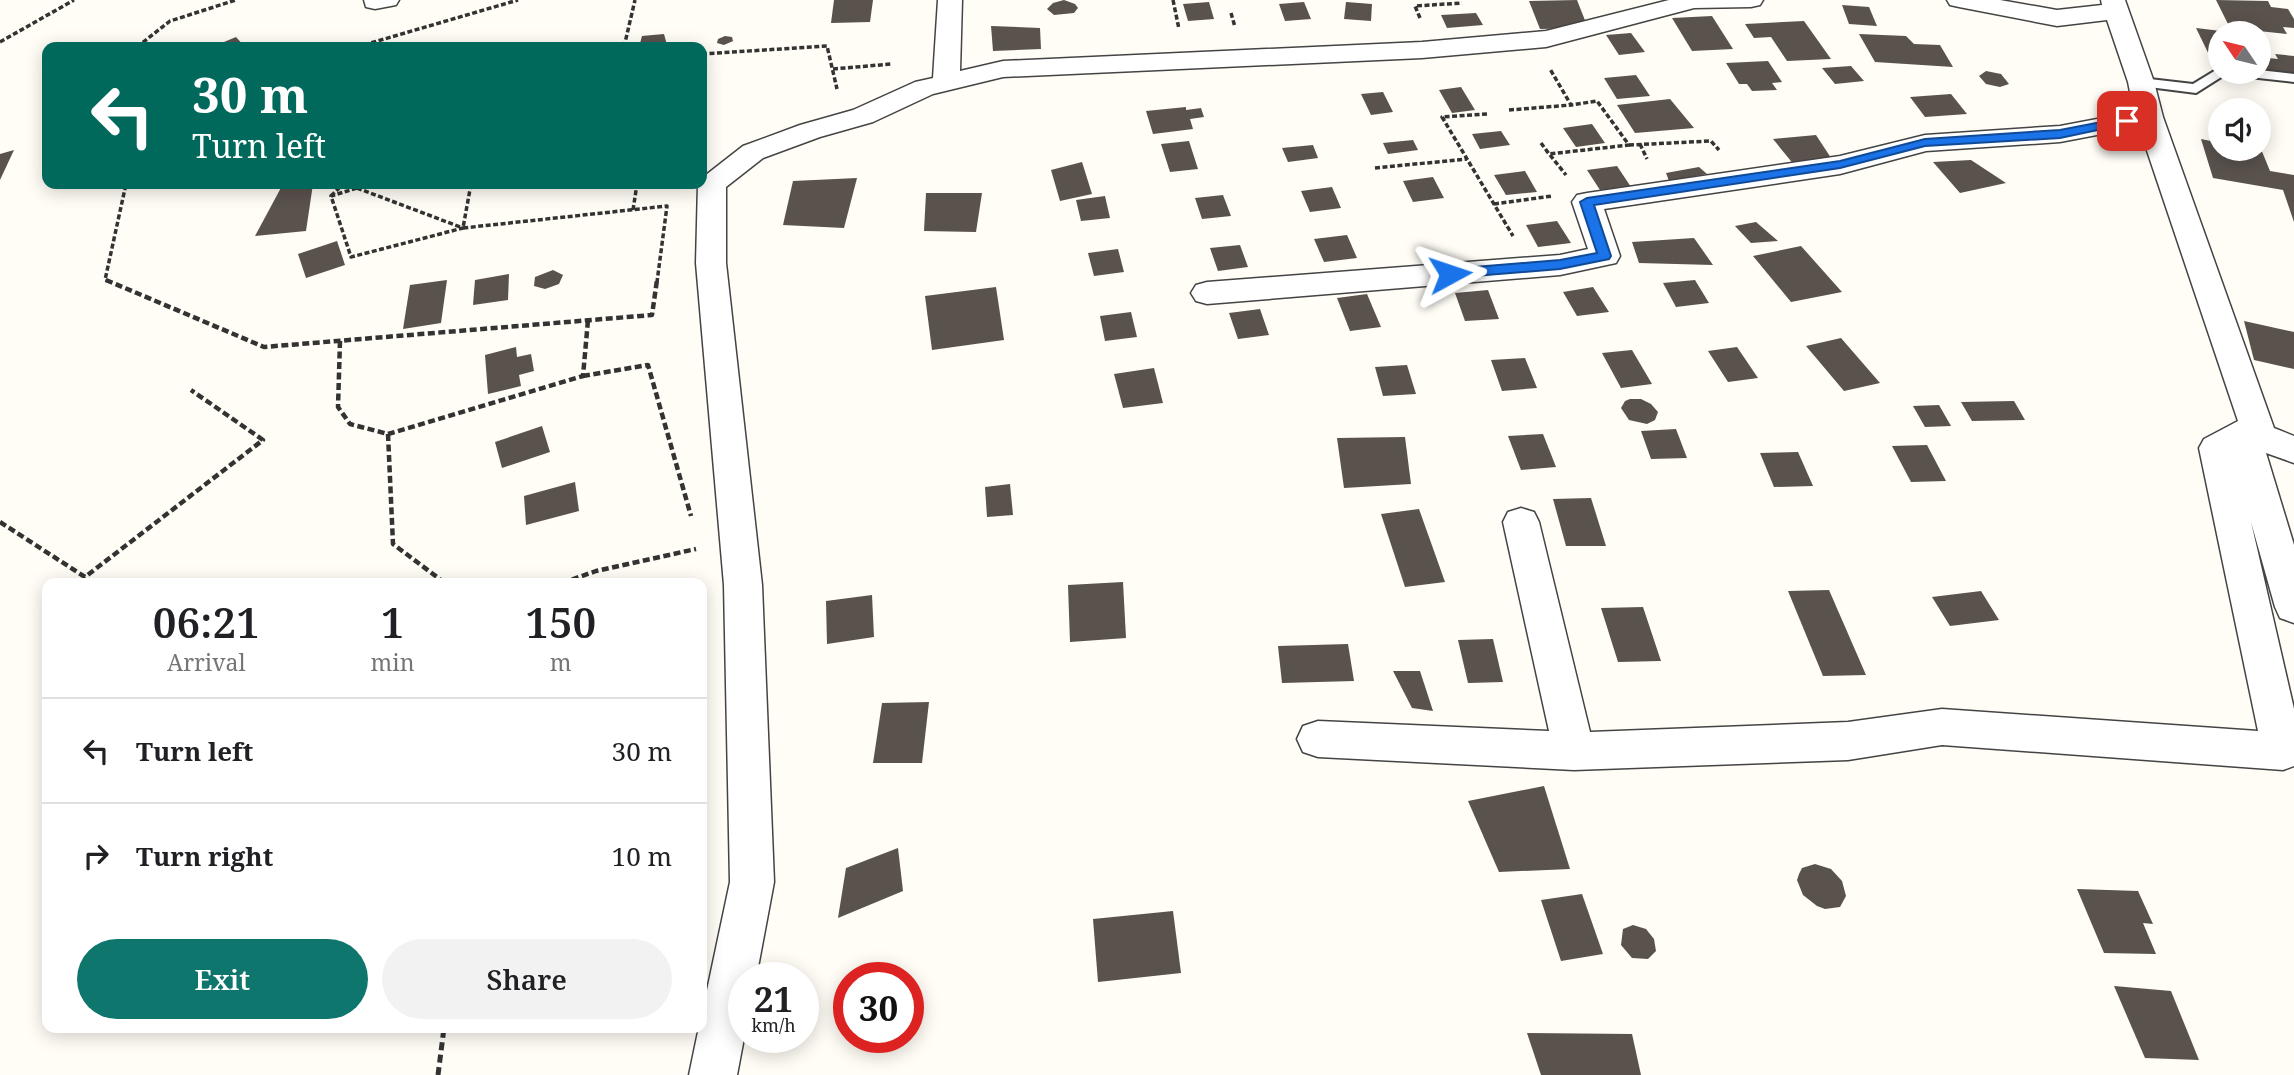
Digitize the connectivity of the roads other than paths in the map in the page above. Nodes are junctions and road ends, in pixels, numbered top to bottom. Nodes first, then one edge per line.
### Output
1 (950, 0) edge
2 (1751, 0) edge
3 (1959, 0) edge
4 (2115, 5) edge
5 (2272, 76) edge
6 (2294, 78) edge
7 (2208, 80) edge
8 (946, 82) junction
9 (2141, 82) junction
10 (2149, 117) junction
11 (1207, 293) dead end
12 (2251, 434) junction
13 (2294, 450) edge
14 (1521, 522) dead end
15 (2294, 607) edge
16 (1318, 739) dead end
17 (1574, 751) junction
18 (713, 1075) edge

1 - 8 street
2 - 8 street
3 - 4 street
4 - 9 street
5 - 6 lane
7 - 9 lane
8 - 18 street
9 - 10 street
10 - 11 street
10 - 12 street
12 - 13 street
12 - 15 street
12 - 17 street
14 - 17 street
16 - 17 street

